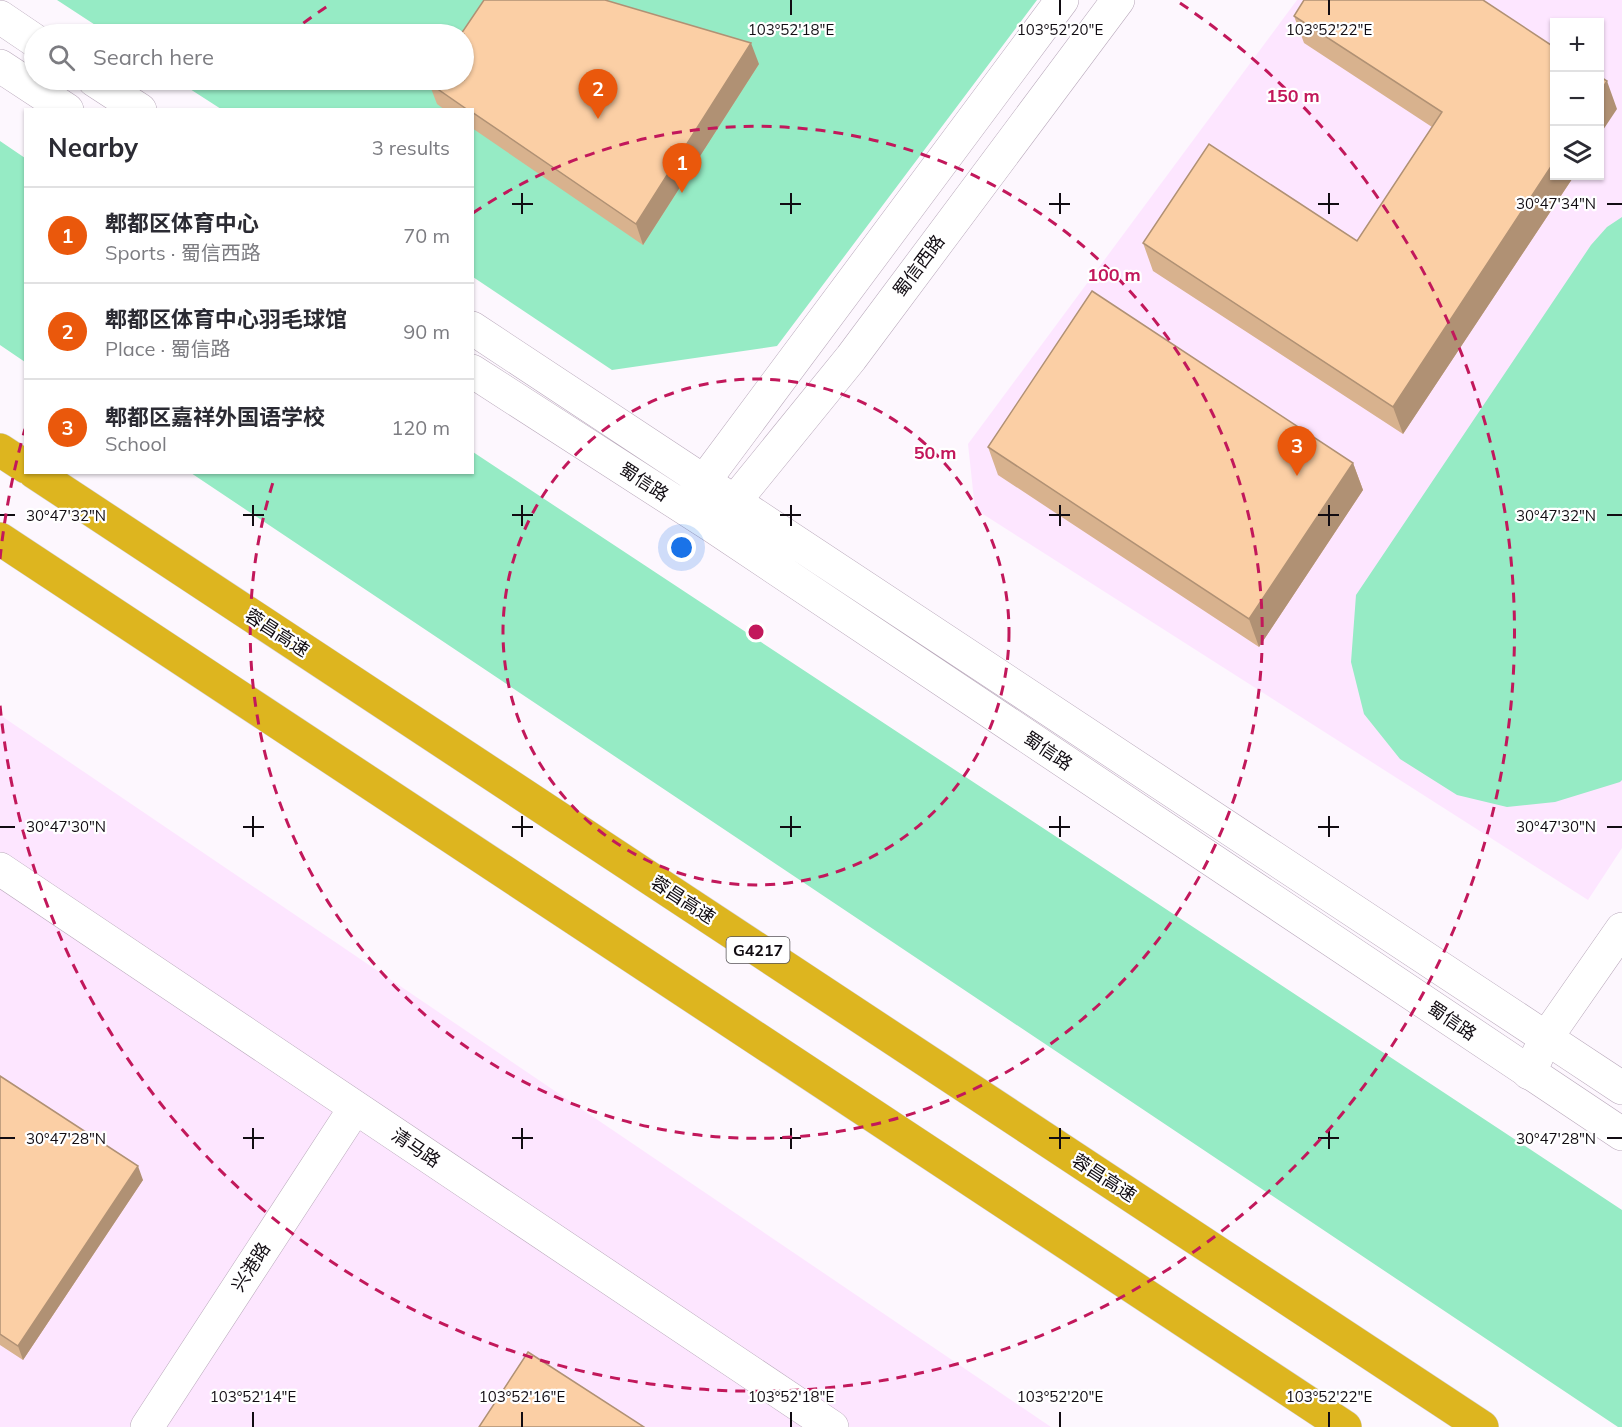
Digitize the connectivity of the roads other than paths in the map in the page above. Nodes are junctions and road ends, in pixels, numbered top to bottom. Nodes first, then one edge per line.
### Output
1 (1062, 0) edge
2 (1118, 0) edge
3 (0, 17) edge
4 (24, 33) edge
5 (0, 66) edge
6 (24, 82) edge
7 (37, 90) edge
8 (109, 90) edge
9 (64, 108) edge
10 (137, 108) edge
11 (474, 329) edge
12 (474, 372) edge
13 (0, 450) edge
14 (24, 466) edge
15 (37, 474) edge
16 (704, 480) junction
17 (734, 500) junction
18 (684, 508) junction
19 (714, 527) junction
20 (0, 540) edge
21 (0, 869) edge
22 (1622, 929) edge
23 (1546, 1038) junction
24 (1529, 1073) junction
25 (1622, 1088) edge
26 (356, 1108) junction
27 (1622, 1134) edge
28 (147, 1427) edge
29 (832, 1427) edge
30 (1345, 1427) edge
31 (1482, 1427) edge

1 - 16 main road
2 - 17 main road, 蜀信西路
3 - 4 main road
5 - 6 main road
7 - 9 main road
8 - 10 main road
11 - 16 main road, 蜀信路
12 - 18 main road, 蜀信路
13 - 14 highway
15 - 31 highway, 蓉昌高速 / G4217
16 - 17 main road, 蜀信路
16 - 18 main road
17 - 19 main road, 蜀信西路
17 - 23 main road, 蜀信路
18 - 19 main road, 蜀信路
19 - 24 main road, 蜀信路
20 - 30 highway
21 - 26 main road, 清马路
22 - 23 main road
23 - 24 main road
23 - 25 main road, 蜀信路
24 - 27 main road, 蜀信路
26 - 28 main road, 兴港路
26 - 29 main road, 清马路

